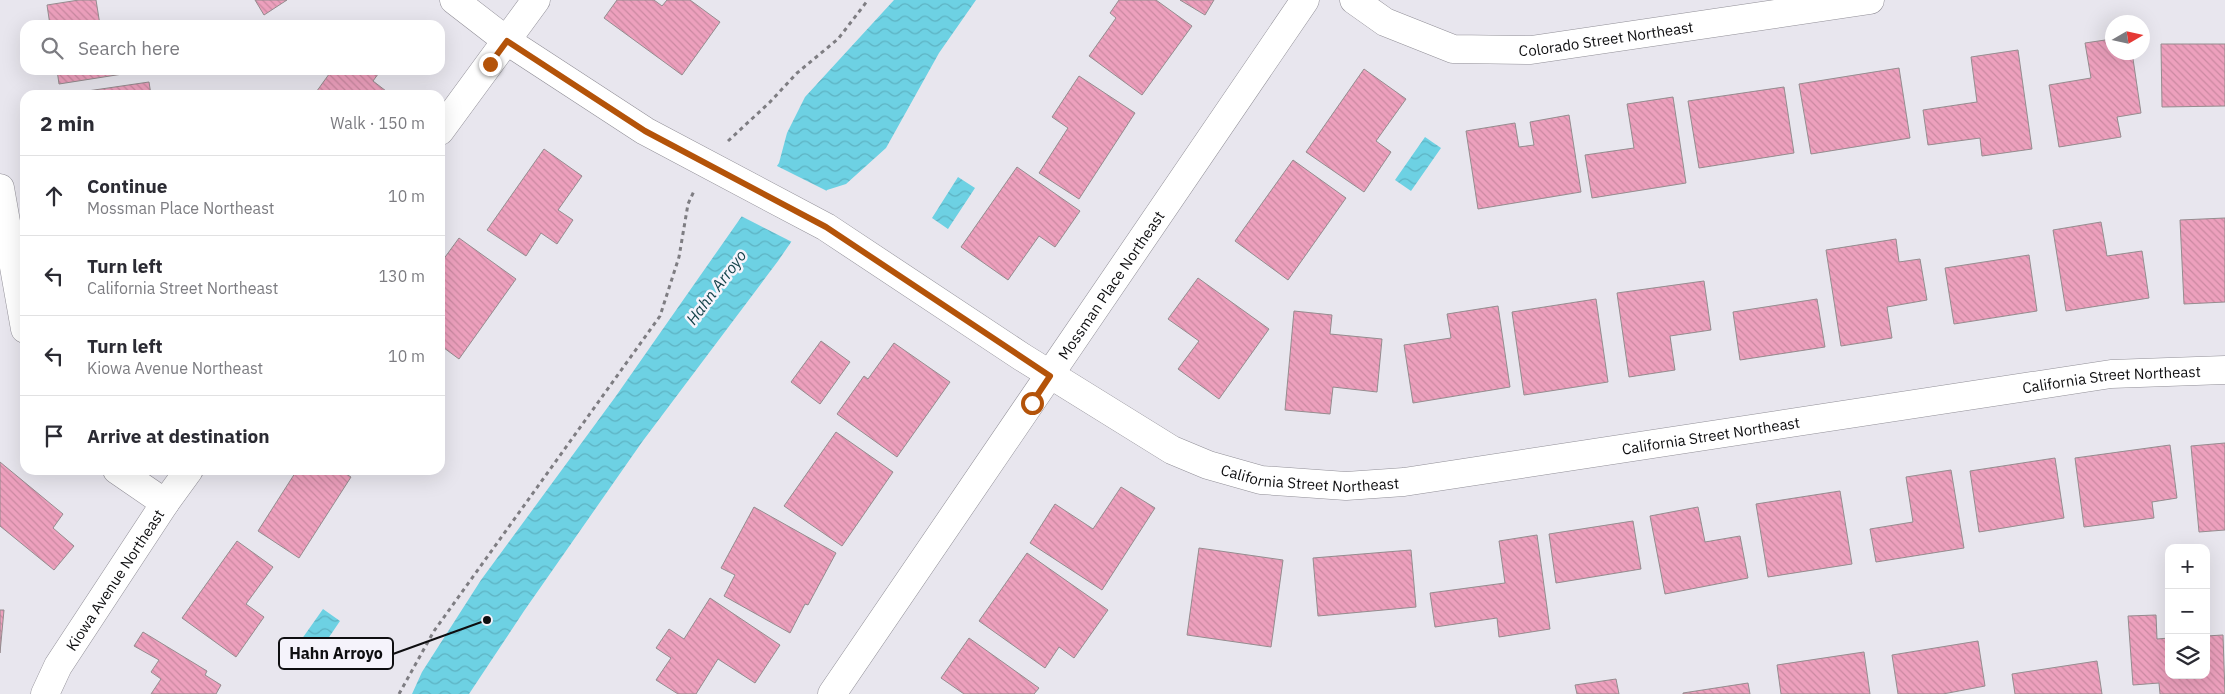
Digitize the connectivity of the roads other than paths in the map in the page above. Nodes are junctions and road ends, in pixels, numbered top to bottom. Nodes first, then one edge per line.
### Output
1 (454, 0) edge
2 (536, 0) edge
3 (1305, 0) edge
4 (1354, 0) edge
5 (1870, 0) edge
6 (507, 41) junction
7 (445, 124) edge
8 (0, 188) edge
9 (20, 301) edge
10 (2225, 370) edge
11 (1050, 376) junction
12 (124, 475) edge
13 (186, 475) edge
14 (165, 503) junction
15 (45, 694) edge
16 (832, 694) edge

1 - 6 street, California Street Northeast
2 - 6 street
3 - 11 street, Mossman Place Northeast
4 - 5 street, Colorado Street Northeast
6 - 7 street
6 - 11 street, California Street Northeast
8 - 9 street
10 - 11 street, California Street Northeast
11 - 16 street, Mossman Place Northeast
12 - 14 street
13 - 14 street, Kiowa Avenue Northeast
14 - 15 street, Kiowa Avenue Northeast

